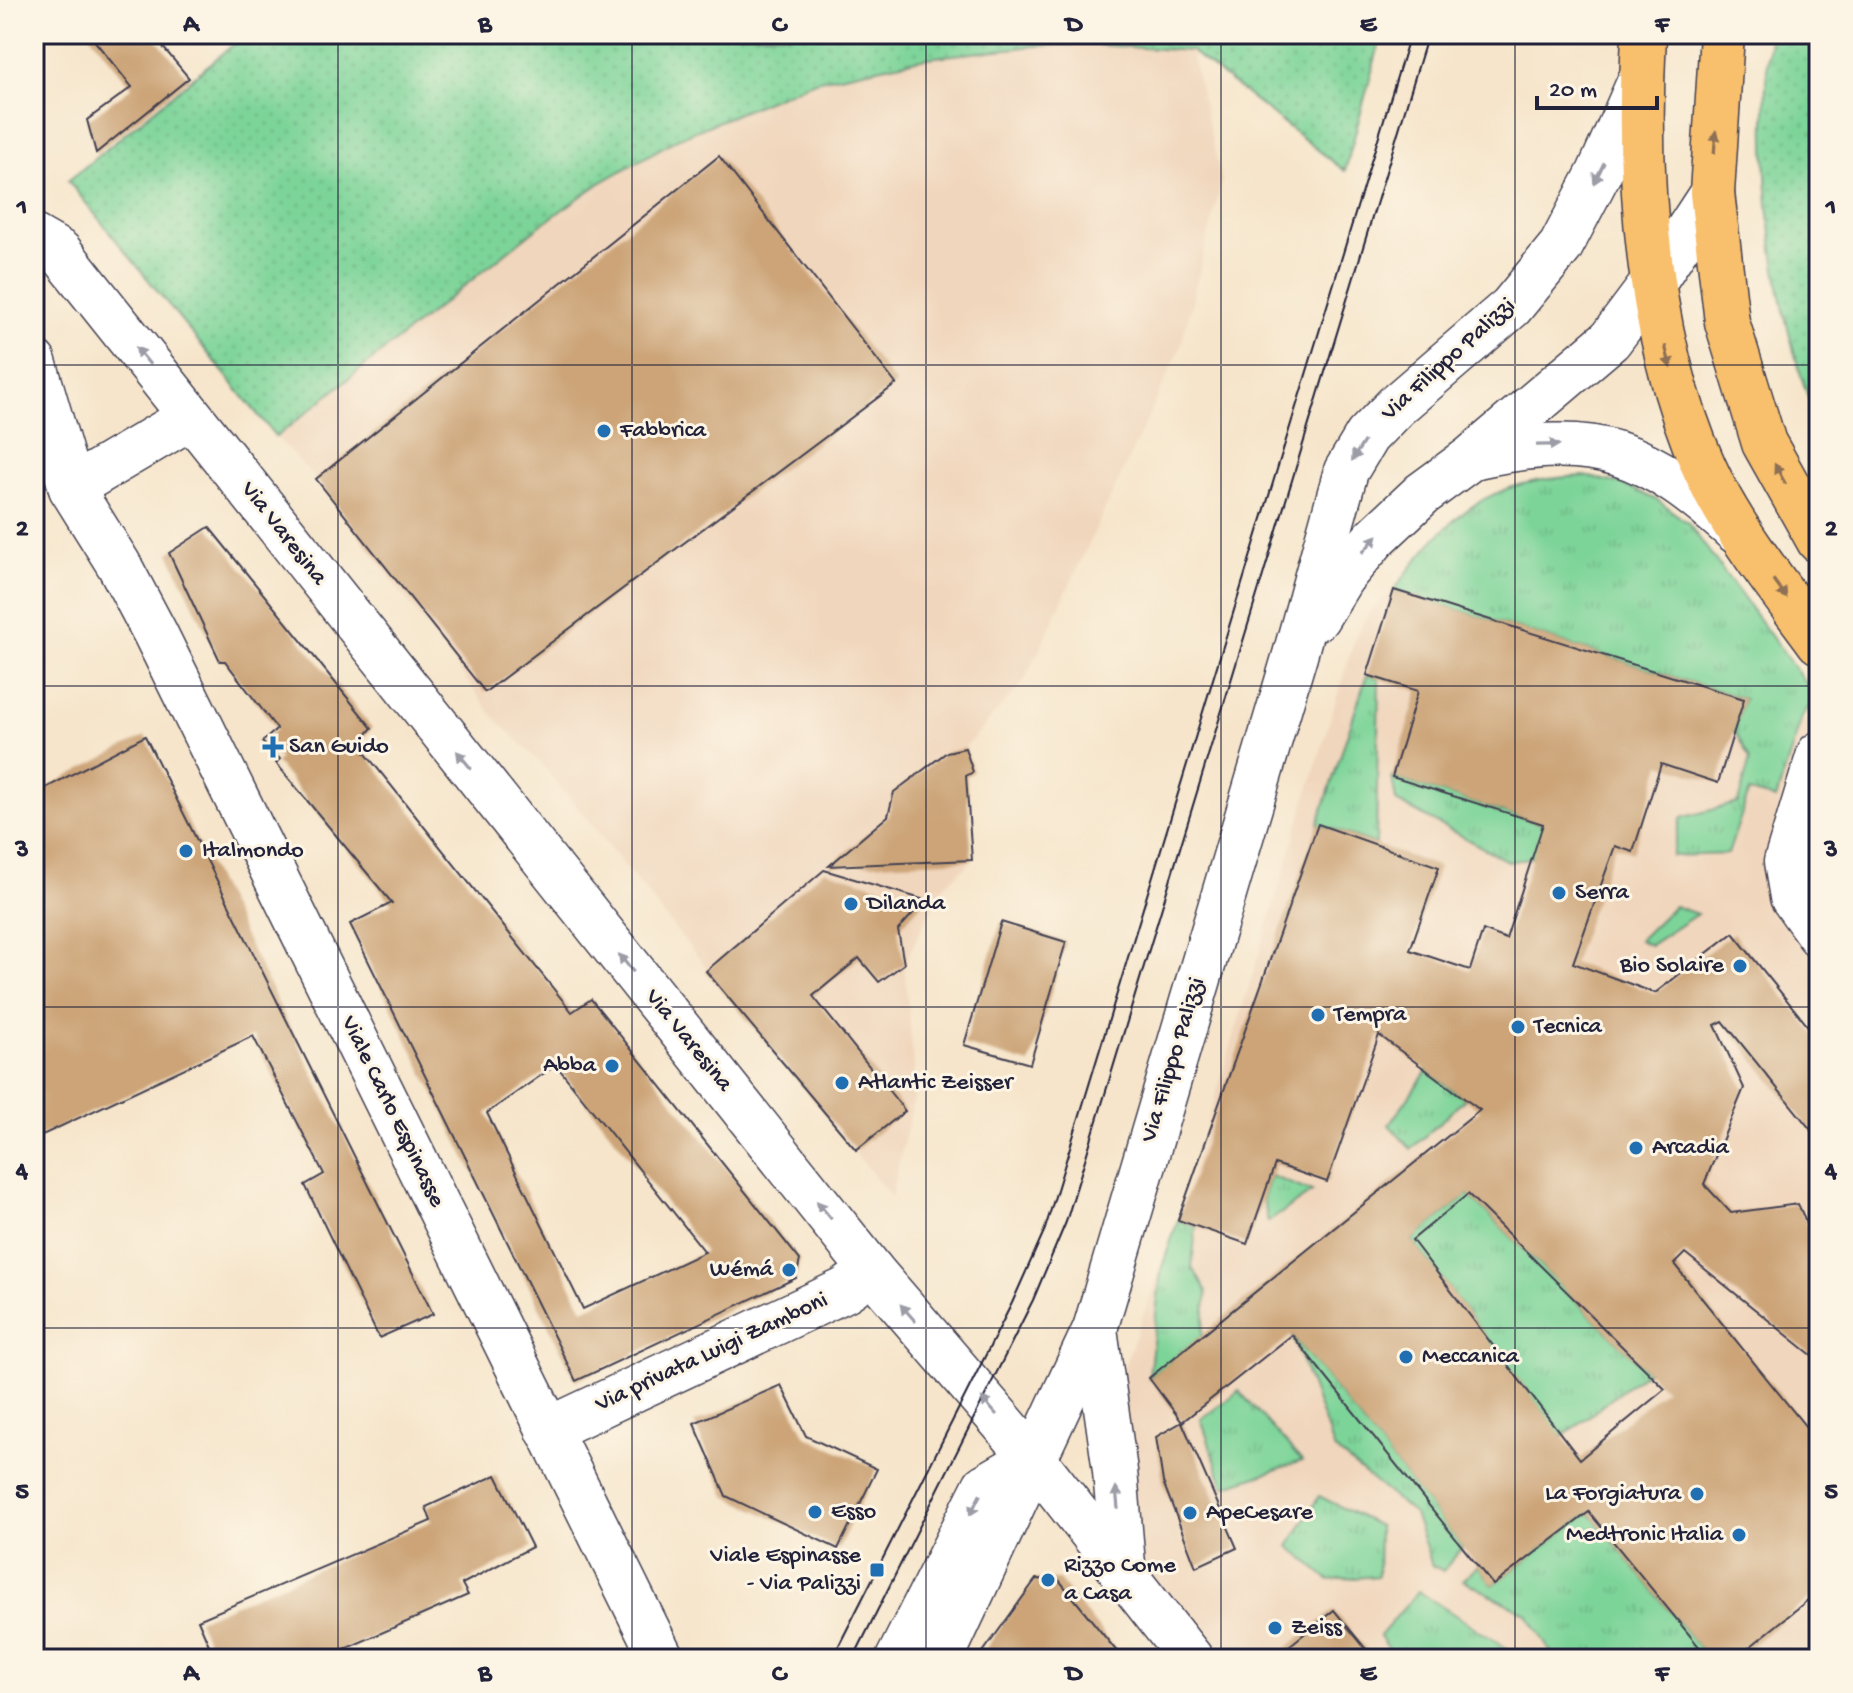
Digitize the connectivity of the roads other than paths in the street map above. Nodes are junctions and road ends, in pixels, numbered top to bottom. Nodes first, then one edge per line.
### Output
1 (1722, 34) edge
2 (1643, 55) edge
3 (1712, 193) junction
4 (34, 237) edge
5 (1655, 280) junction
6 (34, 362) edge
7 (191, 417) junction
8 (1471, 458) junction
9 (71, 488) junction
10 (1741, 535) junction
11 (1819, 541) edge
12 (1819, 642) edge
13 (1295, 655) junction
14 (1819, 754) edge
15 (1819, 935) edge
16 (872, 1271) junction
17 (1095, 1329) junction
18 (548, 1430) junction
19 (1033, 1458) junction
20 (1124, 1576) junction
21 (662, 1659) edge
22 (898, 1659) edge
23 (941, 1659) edge
24 (1191, 1659) edge

3 -> 1 main road
2 - 5 main road
2 -> 13 street, Via Filippo Palizzi
3 - 5 street, Via Filippo Palizzi
11 -> 3 main road
7 -> 4 street, Via Varesina
5 - 8 street, Via Filippo Palizzi
5 -> 10 main road
6 - 9 street, Viale Carlo Espinasse
7 - 9 street
16 -> 7 street, Via Varesina
8 -> 10 street
13 -> 8 street, Via Filippo Palizzi
9 - 18 street, Viale Carlo Espinasse
10 -> 12 main road
13 - 17 street, Via Filippo Palizzi
14 - 15 street
16 - 18 street, Via privata Luigi Zamboni
19 -> 16 street, Via Varesina
17 - 19 street, Via Filippo Palizzi
20 -> 17 street
18 - 21 street, Viale Carlo Espinasse
19 - 20 street, Via Varesina
19 -> 22 street
19 - 23 street, Via Filippo Palizzi
20 - 24 street, Via Varesina

